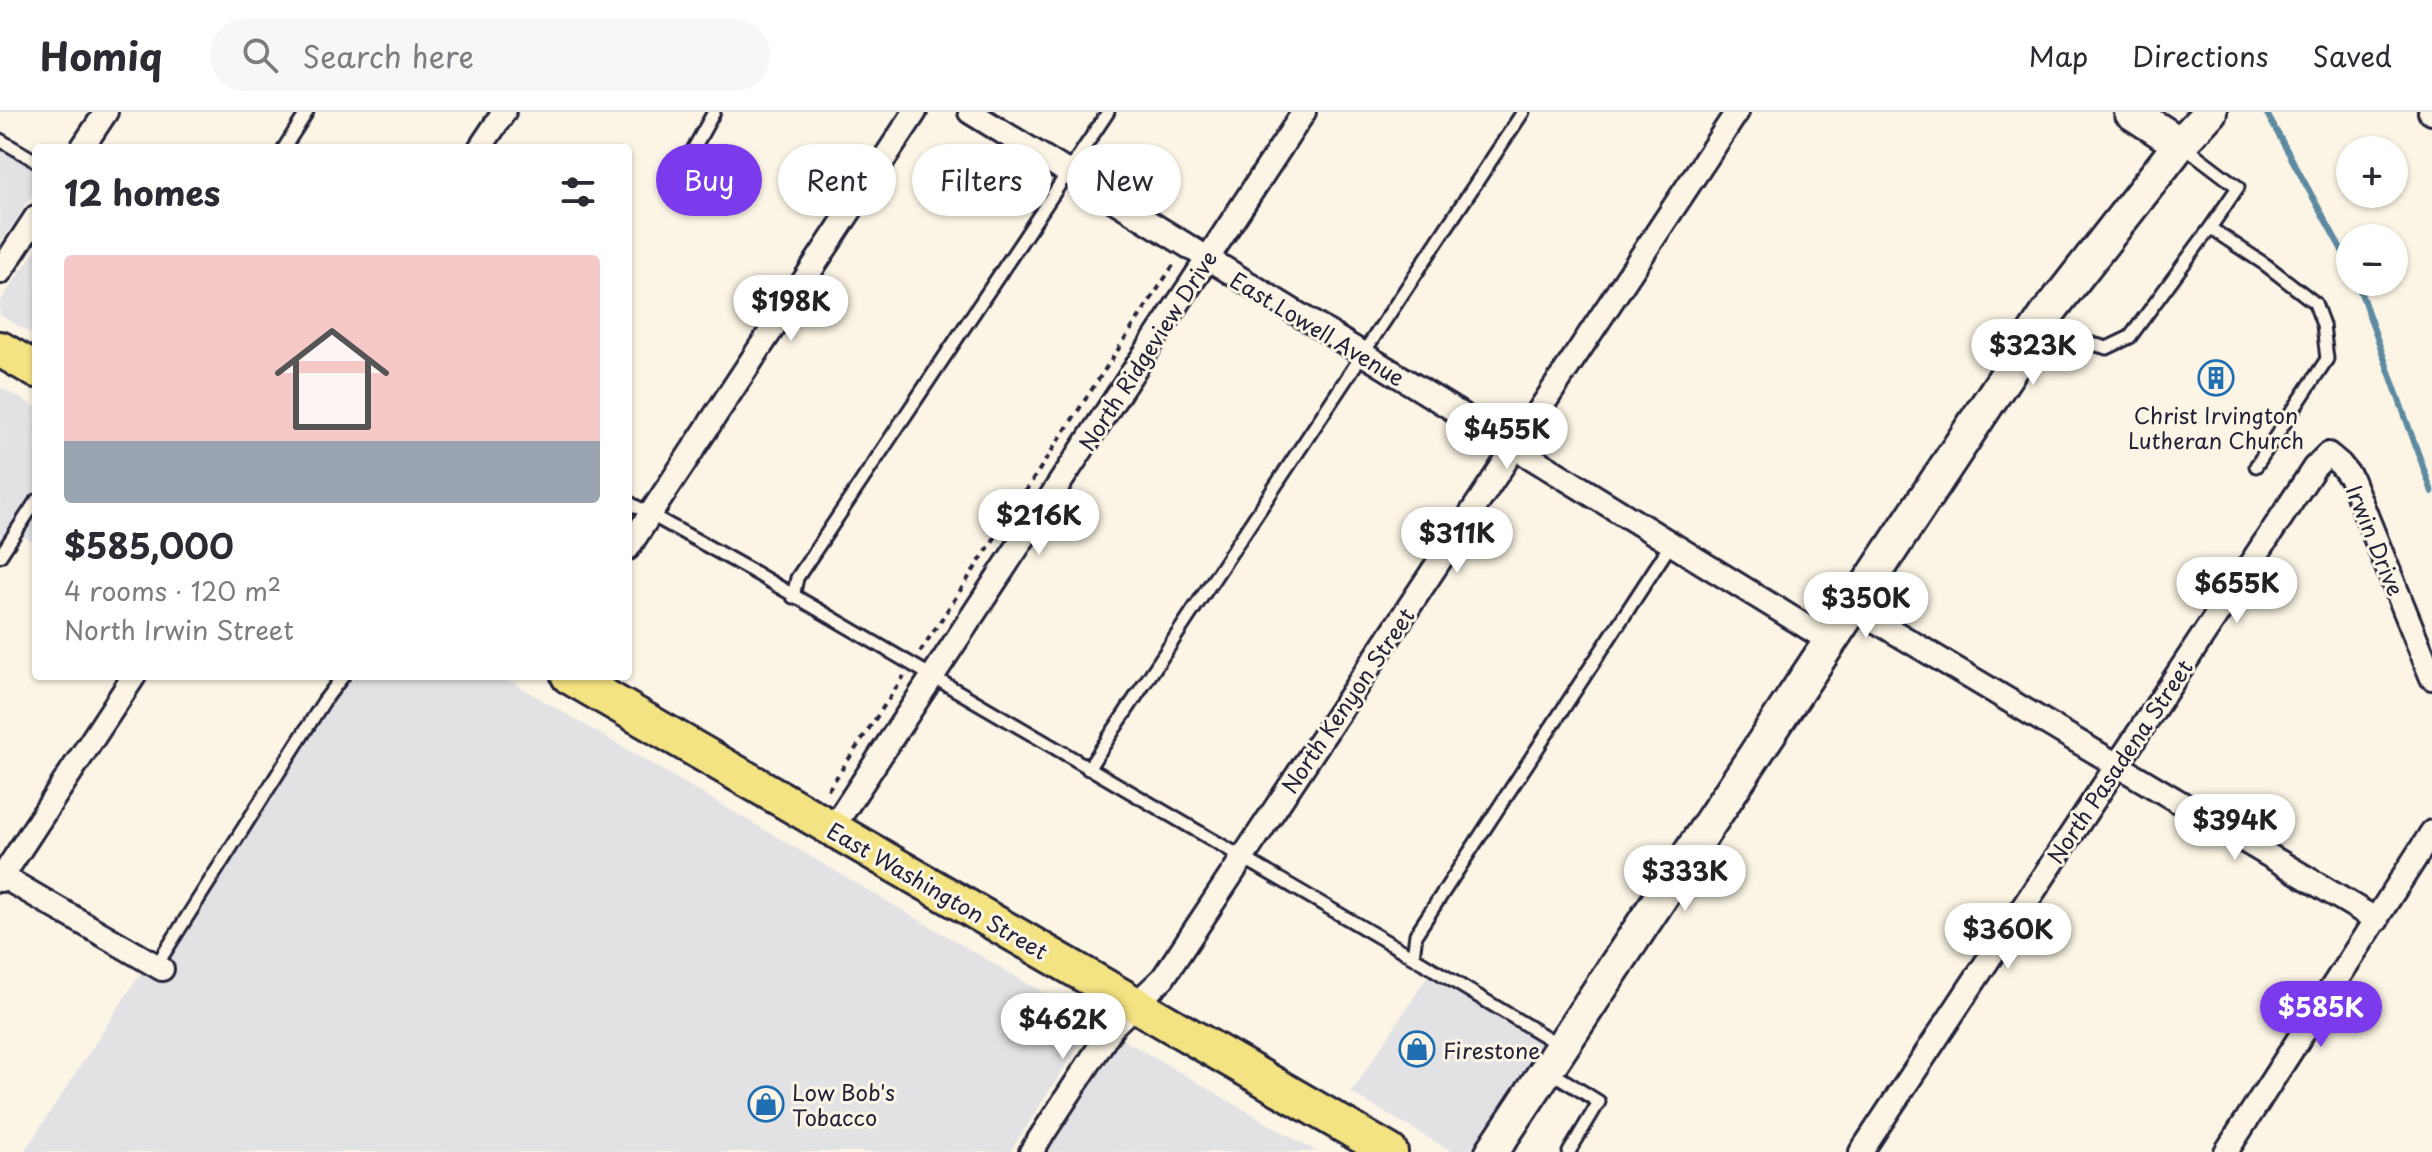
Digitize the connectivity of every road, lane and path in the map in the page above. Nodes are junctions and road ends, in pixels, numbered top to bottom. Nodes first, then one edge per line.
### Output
1 (106, 112) edge
2 (307, 112) edge
3 (504, 112) edge
4 (714, 112) edge
5 (915, 112) edge
6 (970, 112) edge
7 (1108, 112) edge
8 (1304, 112) edge
9 (1523, 112) edge
10 (1737, 112) edge
11 (2131, 112) edge
12 (2210, 112) edge
13 (0, 140) edge
14 (85, 144) edge
15 (287, 144) edge
16 (483, 144) edge
17 (696, 144) edge
18 (1087, 144) edge
19 (2180, 144) junction
20 (32, 159) edge
21 (1067, 172) edge
22 (1067, 174) edge
23 (1137, 216) edge
24 (32, 223) edge
25 (2210, 228) junction
26 (1180, 255) dead end
27 (1207, 260) junction
28 (0, 272) edge
29 (2045, 317) junction
30 (0, 349) edge
31 (1363, 356) junction
32 (32, 368) edge
33 (1514, 448) junction
34 (2328, 454) joint
35 (2256, 466) dead end
36 (632, 504) edge
37 (32, 507) edge
38 (650, 515) junction
39 (632, 542) edge
40 (1671, 544) junction
41 (0, 556) edge
42 (793, 597) junction
43 (1854, 608) junction
44 (1831, 642) junction
45 (911, 665) junction
46 (932, 677) junction
47 (2432, 678) edge
48 (131, 680) edge
49 (340, 680) edge
50 (576, 680) edge
51 (2116, 765) junction
52 (1088, 769) junction
53 (828, 790) dead end
54 (832, 829) junction
55 (2432, 832) edge
56 (1242, 858) junction
57 (1, 877) edge
58 (2377, 920) junction
59 (1413, 957) junction
60 (159, 968) joint
61 (1137, 1004) junction
62 (1554, 1058) junction
63 (1031, 1152) edge
64 (1390, 1152) edge
65 (1492, 1152) edge
66 (1569, 1152) edge
67 (1861, 1152) edge
68 (2226, 1152) edge

1 - 14 street
2 - 15 lane
3 - 16 street
4 - 17 lane
5 - 38 street
6 - 21 street, East Lowell Avenue
7 - 18 lane
8 - 27 street, North Ridgeview Drive
9 - 31 lane
10 - 33 street, North Kenyon Street
11 - 19 street
12 - 19 street
13 - 20 lane
19 - 25 lane
19 - 29 street
22 - 42 lane
23 - 27 street, East Lowell Avenue
24 - 28 street
25 - 29 lane
25 - 35 lane
26 - 45 path
27 - 31 street, East Lowell Avenue
27 - 46 street, North Ridgeview Drive
29 - 43 street
30 - 32 main road
31 - 33 street, East Lowell Avenue
31 - 52 lane
33 - 40 street, East Lowell Avenue
33 - 56 street, North Kenyon Street
34 - 47 street, Irwin Drive
34 - 51 street, North Pasadena Street
36 - 38 lane
37 - 41 lane
38 - 39 street
38 - 42 lane
40 - 44 street, East Lowell Avenue
40 - 59 lane
42 - 45 lane
43 - 44 street
43 - 51 street
44 - 62 street
45 - 46 lane
45 - 53 path
46 - 52 lane
46 - 54 street, North Ridgeview Drive
48 - 57 street
49 - 60 lane
50 - 54 main road, East Washington Street
51 - 58 street
51 - 67 street, North Pasadena Street
52 - 56 lane
54 - 61 main road, East Washington Street
55 - 58 street
56 - 59 lane
56 - 61 street, North Kenyon Street
57 - 60 street
58 - 68 street
59 - 62 lane
61 - 63 street, North Kenyon Street
61 - 64 main road, East Washington Street
62 - 65 street
62 - 66 lane

